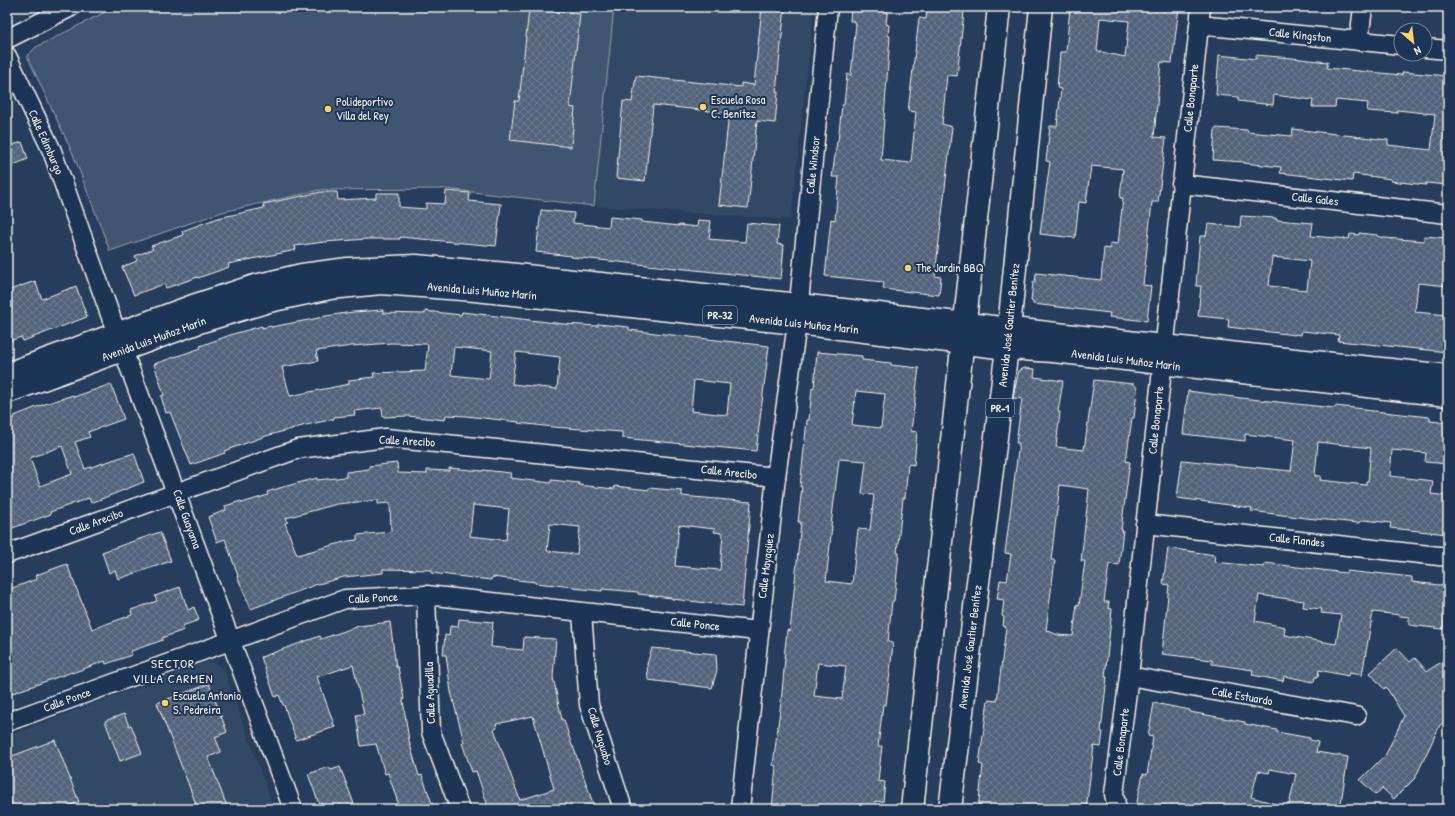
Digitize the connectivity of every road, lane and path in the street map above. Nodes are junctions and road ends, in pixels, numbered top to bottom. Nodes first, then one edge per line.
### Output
1 (71, 7) edge
2 (828, 7) edge
3 (999, 7) edge
4 (1041, 7) edge
5 (1201, 7) edge
6 (1363, 7) edge
7 (1199, 25) junction
8 (7, 39) edge
9 (1359, 41) junction
10 (1393, 44) edge
11 (1433, 49) edge
12 (1448, 50) edge
13 (7, 56) edge
14 (1181, 184) junction
15 (1448, 214) edge
16 (80, 230) joint
17 (798, 314) junction
18 (964, 333) junction
19 (1008, 338) junction
20 (120, 341) junction
21 (1162, 355) junction
22 (7, 374) edge
23 (1448, 376) edge
24 (7, 392) edge
25 (1448, 395) edge
26 (776, 477) junction
27 (177, 492) junction
28 (1145, 524) junction
29 (7, 554) edge
30 (1448, 557) edge
31 (426, 595) junction
32 (582, 613) junction
33 (758, 631) junction
34 (231, 640) junction
35 (1129, 676) junction
36 (1356, 716) dead end
37 (7, 722) edge
38 (293, 809) edge
39 (460, 809) edge
40 (623, 809) edge
41 (740, 809) edge
42 (912, 809) edge
43 (950, 809) edge
44 (1117, 809) edge

1 - 8 street
2 - 17 street, Calle Windsor
3 - 18 main road
4 - 19 main road, Avenida José Gautier Benítez / PR-1
5 - 7 street, Calle Bonaparte
6 - 9 street
7 - 9 street, Calle Kingston
7 - 14 street, Calle Bonaparte
9 - 10 street, Calle Kingston
11 - 12 street
13 - 16 street, Calle Edimburgo
14 - 15 street, Calle Gales
14 - 21 street, Calle Bonaparte
16 - 20 street, Calle Guayama
17 - 18 main road, Avenida Luis Muñoz Marín / PR-32
17 - 20 main road, Avenida Luis Muñoz Marín / PR-32
17 - 26 street, Calle Mayagüez
18 - 19 main road, Avenida Luis Muñoz Marín / PR-32
18 - 42 main road
19 - 21 main road, Avenida Luis Muñoz Marín / PR-32
19 - 43 main road, Avenida José Gautier Benítez / PR-1
20 - 22 main road, Avenida Luis Muñoz Marín / PR-32
20 - 24 main road, Avenida Luis Muñoz Marín / PR-32
20 - 27 street, Calle Guayama
21 - 23 main road, Avenida Luis Muñoz Marín / PR-32
21 - 25 main road, Avenida Luis Muñoz Marín / PR-32
21 - 28 street, Calle Bonaparte
26 - 27 street, Calle Arecibo
26 - 33 street, Calle Mayagüez
27 - 29 street, Calle Arecibo
27 - 34 street, Calle Guayama
28 - 30 street, Calle Flandes
28 - 35 street, Calle Bonaparte
31 - 32 street, Calle Ponce
31 - 34 street, Calle Ponce
31 - 39 street, Calle Aguadilla
32 - 33 street, Calle Ponce
32 - 40 street, Calle Naguabo
33 - 41 street, Calle Mayagüez
34 - 37 street, Calle Ponce
34 - 38 street, Calle Guayama
35 - 36 street, Calle Estuardo
35 - 44 street, Calle Bonaparte

